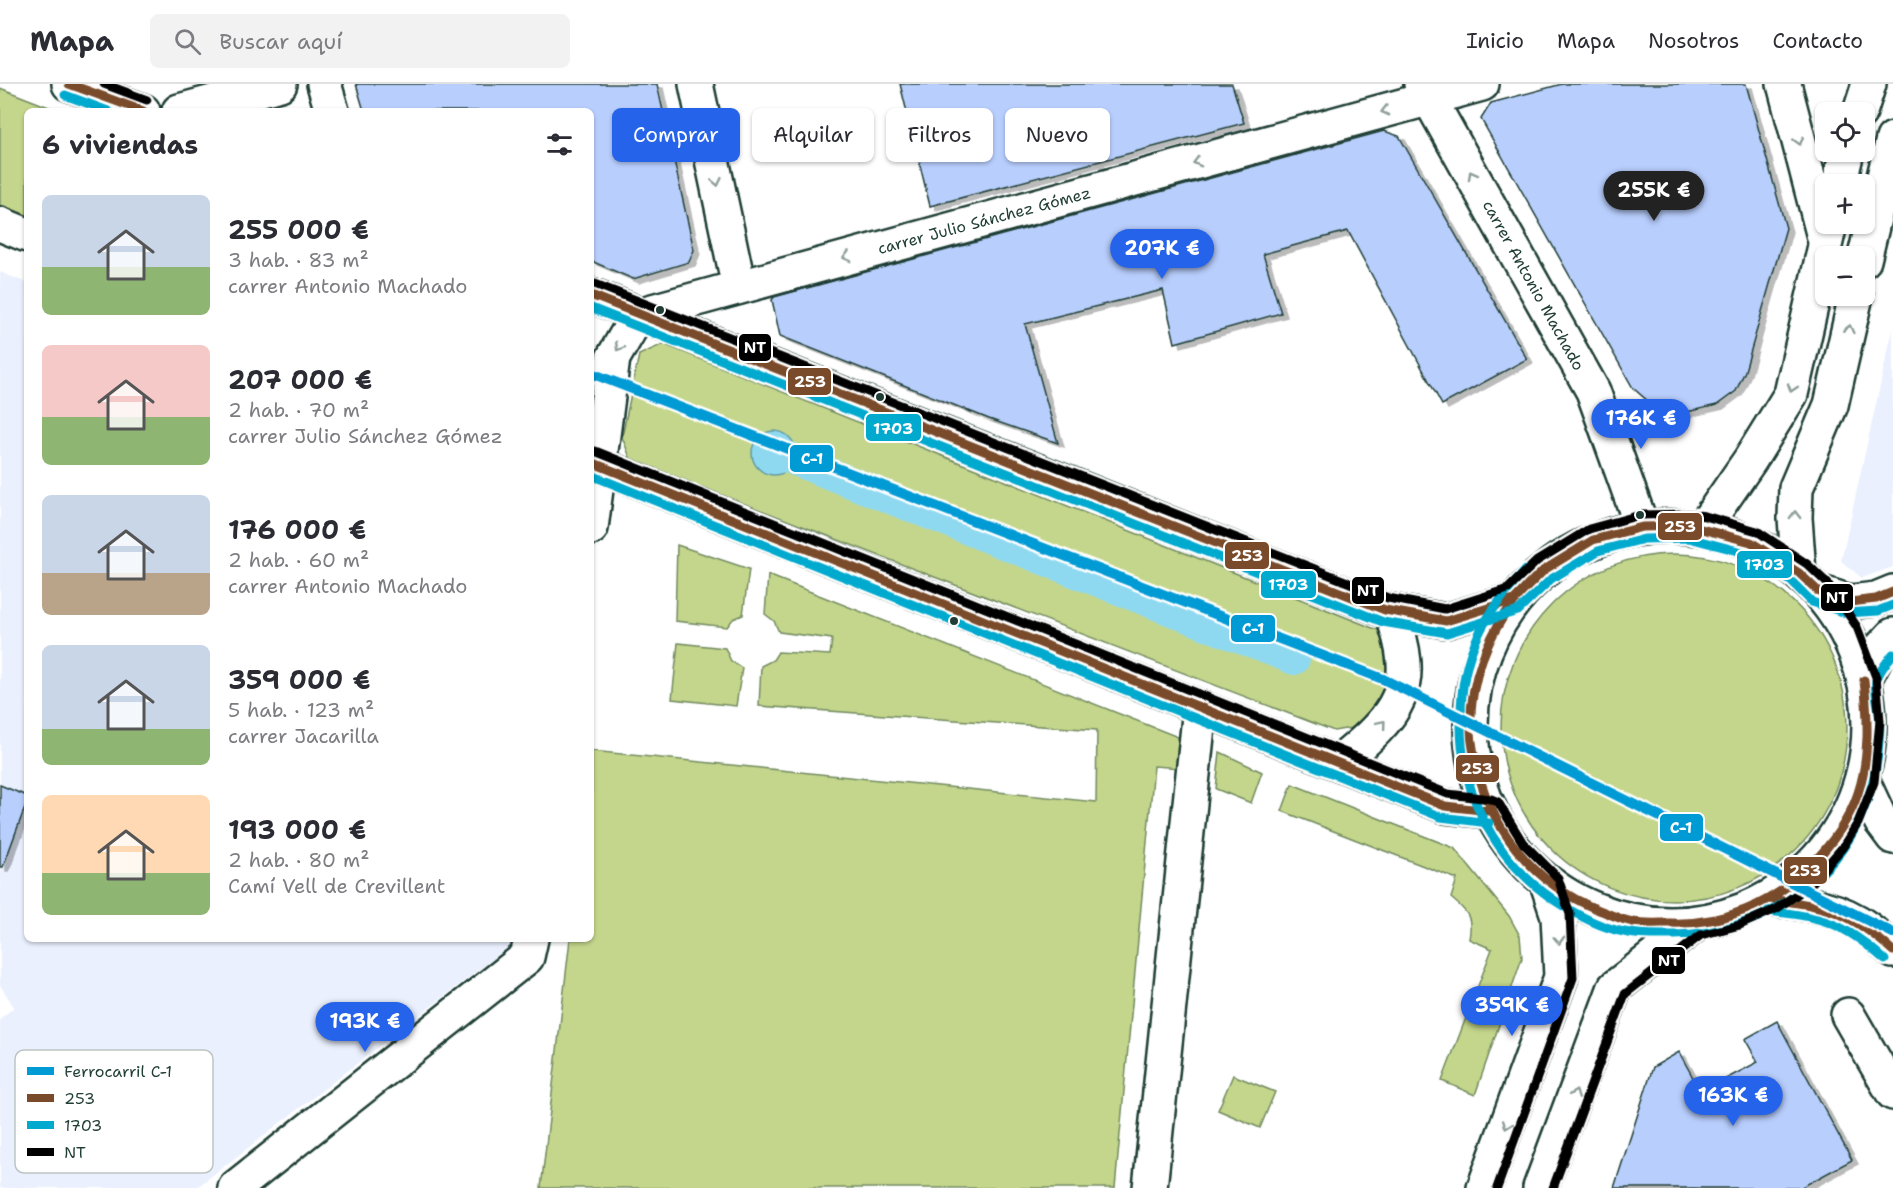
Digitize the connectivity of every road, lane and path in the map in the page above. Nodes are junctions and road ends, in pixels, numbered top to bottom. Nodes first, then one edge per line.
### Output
1 (69, 84) edge
2 (280, 84) edge
3 (324, 84) edge
4 (696, 84) edge
5 (1482, 84) edge
6 (1784, 84) edge
7 (1869, 84) edge
8 (1425, 91) edge
9 (1863, 102) edge
10 (135, 108) edge
11 (189, 108) edge
12 (331, 108) edge
13 (1893, 139) edge
14 (1815, 188) edge
15 (0, 224) edge
16 (24, 234) edge
17 (1828, 234) edge
18 (1867, 246) edge
19 (739, 287) junction
20 (594, 296) edge
21 (1854, 306) edge
22 (639, 315) junction
23 (595, 464) edge
24 (594, 480) edge
25 (1642, 527) junction
26 (1704, 528) junction
27 (1809, 582) junction
28 (1893, 592) edge
29 (1514, 600) junction
30 (1391, 611) junction
31 (1893, 634) edge
32 (1864, 680) junction
33 (1200, 707) junction
34 (1339, 763) junction
35 (1862, 780) junction
36 (1490, 811) junction
37 (1893, 837) edge
38 (1547, 883) junction
39 (1769, 899) junction
40 (1696, 924) junction
41 (1880, 927) edge
42 (530, 942) edge
43 (1893, 951) edge
44 (1848, 1015) dead end
45 (1893, 1093) edge
46 (235, 1188) edge
47 (1150, 1188) edge
48 (1484, 1188) edge
49 (1540, 1188) edge

1 - 10 main road
2 - 11 main road
3 - 12 main road
4 -> 19 main road
5 - 8 main road, carrer Julio Sánchez Gómez
6 -> 14 main road
7 - 9 main road
8 -> 19 main road, carrer Julio Sánchez Gómez
25 -> 8 main road, carrer Antonio Machado
13 - 18 main road
15 - 16 main road
17 -> 26 main road
19 - 22 main road, carrer Julio Sánchez Gómez
20 - 22 main road
27 -> 21 main road
22 -> 23 main road
22 - 30 main road
23 - 24 main road
23 - 33 main road
25 - 26 main road
25 - 29 main road
26 - 27 main road
27 - 28 main road
27 - 32 main road
29 - 30 main road
29 - 36 main road
34 -> 30 main road
31 - 32 main road
32 - 35 main road
33 - 34 main road
33 - 47 main road
34 - 36 main road
35 - 37 main road
35 - 39 main road
36 - 38 main road
38 - 40 main road
38 -> 48 main road
39 - 40 main road
39 - 41 main road
49 -> 40 main road
41 - 43 main road
42 - 46 main road
44 - 45 main road

